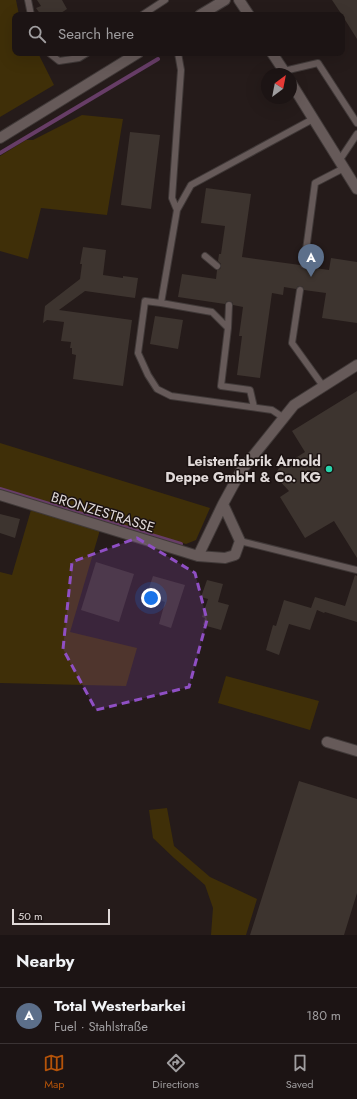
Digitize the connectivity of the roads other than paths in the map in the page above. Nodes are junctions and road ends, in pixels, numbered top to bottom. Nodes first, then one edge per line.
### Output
1 (28, 0) edge
2 (165, 0) edge
3 (225, 0) edge
4 (239, 0) edge
5 (30, 12) edge
6 (147, 12) edge
7 (205, 12) edge
8 (247, 12) edge
9 (53, 56) edge
10 (82, 56) edge
11 (133, 56) edge
12 (179, 56) edge
13 (274, 56) edge
14 (282, 68) edge
15 (297, 69) edge
16 (297, 93) edge
17 (313, 119) junction
18 (357, 123) edge
19 (357, 134) edge
20 (0, 138) edge
21 (342, 164) junction
22 (357, 189) edge
23 (177, 210) junction
24 (205, 256) dead end
25 (304, 265) dead end
26 (218, 266) dead end
27 (300, 290) dead end
28 (161, 303) junction
29 (229, 305) dead end
30 (228, 328) junction
31 (357, 365) edge
32 (323, 386) junction
33 (254, 407) junction
34 (284, 418) junction
35 (0, 495) edge
36 (223, 504) junction
37 (240, 541) junction
38 (198, 556) junction
39 (357, 570) edge
40 (327, 742) dead end
41 (357, 751) edge

1 - 5 lane
2 - 6 lane
3 - 7 street
4 - 8 street
9 - 10 lane
11 - 20 street
12 - 23 lane
13 - 14 street
15 - 18 lane
16 - 17 street
17 - 21 street
17 - 23 lane
19 - 21 lane
21 - 22 street
21 - 25 lane
23 - 28 lane
24 - 26 lane
27 - 32 lane
28 - 30 lane
28 - 33 lane
29 - 30 lane
30 - 33 lane
31 - 32 street
32 - 34 street
33 - 34 lane
34 - 36 street
35 - 38 street, BRONZESTRASSE
36 - 37 street
36 - 38 street
37 - 38 street, BRONZESTRASSE
37 - 39 lane
40 - 41 street

